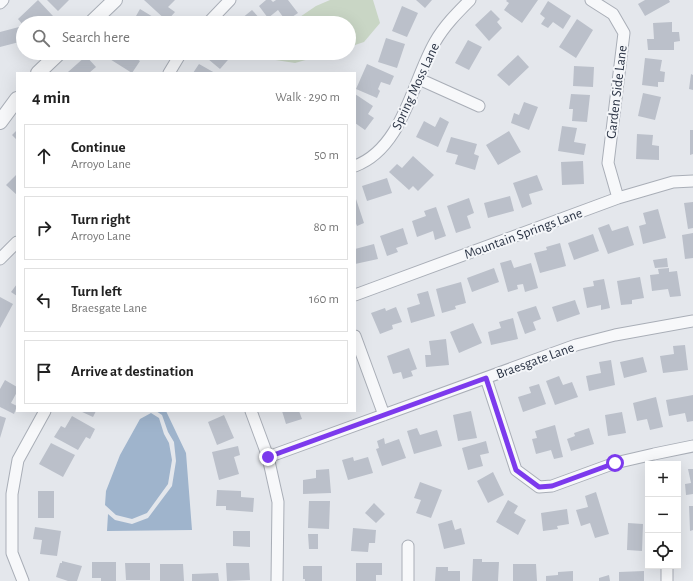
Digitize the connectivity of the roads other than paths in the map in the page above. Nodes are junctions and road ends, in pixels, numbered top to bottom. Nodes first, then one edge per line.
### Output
1 (3, 0) edge
2 (115, 0) edge
3 (230, 0) edge
4 (470, 0) edge
5 (591, 0) edge
6 (0, 3) edge
7 (98, 16) edge
8 (215, 16) edge
9 (52, 60) edge
10 (177, 60) edge
11 (39, 72) edge
12 (170, 72) edge
13 (418, 79) junction
14 (16, 100) edge
15 (479, 106) dead end
16 (0, 122) edge
17 (356, 165) edge
18 (693, 181) edge
19 (618, 198) junction
20 (16, 243) edge
21 (0, 259) edge
22 (356, 295) edge
23 (693, 321) edge
24 (356, 339) edge
25 (486, 378) junction
26 (44, 412) edge
27 (251, 412) edge
28 (384, 415) junction
29 (693, 446) edge
30 (268, 457) junction
31 (655, 459) edge
32 (408, 546) dead end
33 (667, 569) edge
34 (23, 581) edge
35 (278, 581) edge
36 (408, 581) edge
37 (667, 581) edge

1 - 6 street
2 - 7 street
3 - 8 street
4 - 13 street, Spring Moss Lane
5 - 19 street, Garden Side Lane
9 - 11 street
10 - 12 street
13 - 15 street
13 - 17 street, Spring Moss Lane
14 - 16 street
18 - 19 street, Mountain Springs Lane
19 - 22 street, Mountain Springs Lane
20 - 21 street
23 - 25 street, Braesgate Lane
24 - 28 street
25 - 28 street, Braesgate Lane
25 - 31 street
26 - 34 street
27 - 30 street
28 - 30 street, Braesgate Lane
29 - 31 street
30 - 35 street
32 - 36 street
33 - 37 street

